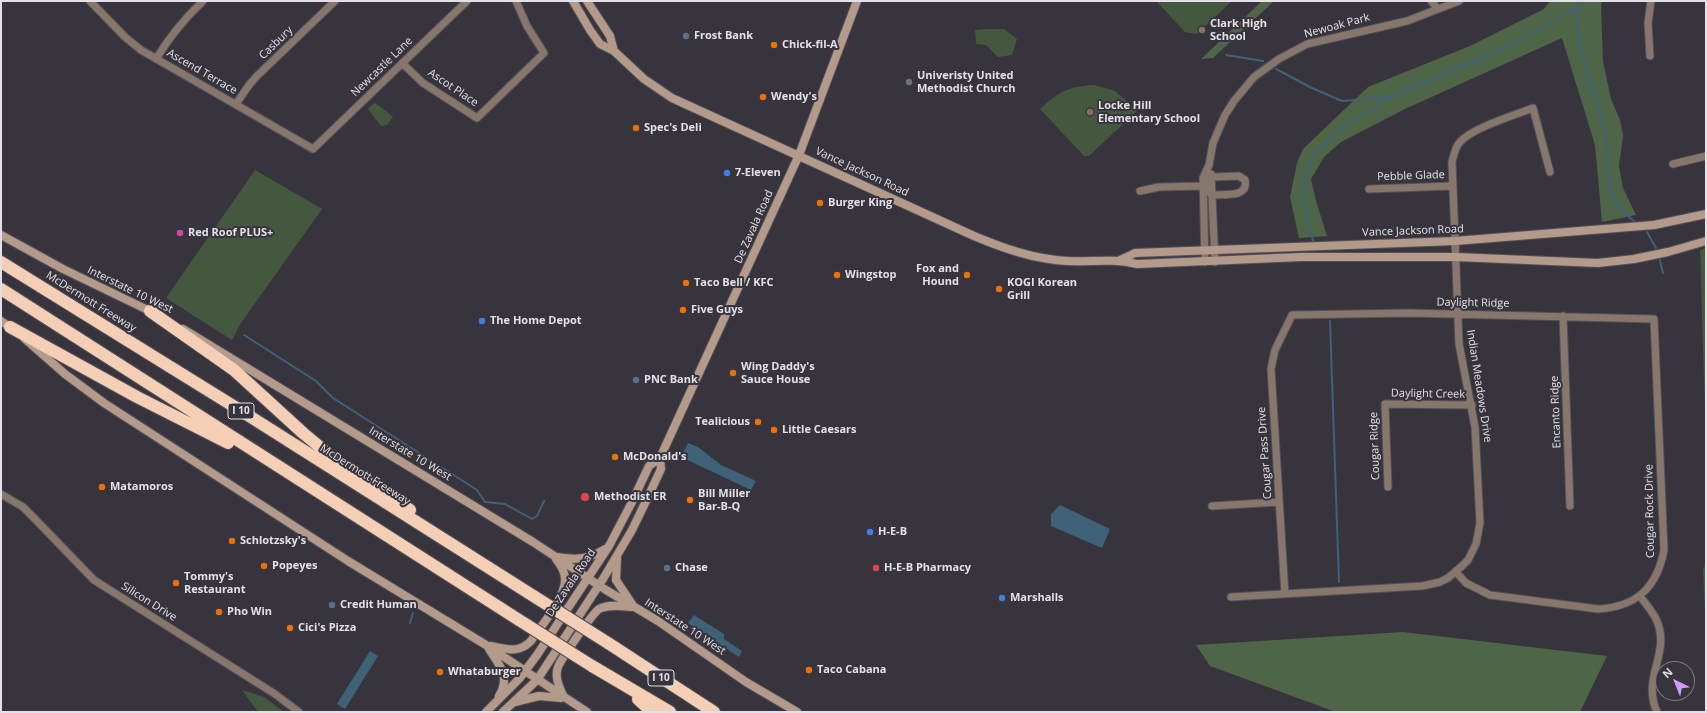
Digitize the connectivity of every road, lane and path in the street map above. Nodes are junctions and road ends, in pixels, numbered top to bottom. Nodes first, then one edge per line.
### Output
1 (90, 1) edge
2 (203, 1) edge
3 (335, 1) edge
4 (467, 1) edge
5 (516, 1) edge
6 (573, 1) edge
7 (587, 1) edge
8 (857, 1) edge
9 (1431, 1) edge
10 (1459, 1) edge
11 (1651, 1) edge
12 (1438, 9) junction
13 (614, 51) junction
14 (1650, 56) dead end
15 (156, 59) junction
16 (402, 63) junction
17 (236, 104) junction
18 (313, 149) joint
19 (799, 155) junction
20 (1706, 156) edge
21 (1673, 164) dead end
22 (1209, 166) junction
23 (1550, 172) dead end
24 (1212, 177) junction
25 (1203, 186) junction
26 (1453, 186) junction
27 (1369, 189) dead end
28 (1140, 191) dead end
29 (1212, 195) junction
30 (1706, 214) edge
31 (1, 235) edge
32 (1706, 240) edge
33 (1455, 241) junction
34 (1215, 250) junction
35 (1204, 251) junction
36 (1456, 257) junction
37 (1120, 260) junction
38 (1, 262) edge
39 (1205, 262) junction
40 (1215, 262) junction
41 (1, 289) edge
42 (150, 311) junction
43 (1458, 314) junction
44 (1292, 315) joint
45 (1563, 316) junction
46 (1654, 319) joint
47 (6, 324) edge
48 (1385, 404) joint
49 (1472, 405) junction
50 (660, 458) junction
51 (1388, 487) dead end
52 (1, 494) edge
53 (325, 497) junction
54 (1279, 502) junction
55 (1212, 506) dead end
56 (1570, 506) dead end
57 (609, 546) junction
58 (555, 556) junction
59 (617, 557) junction
60 (480, 563) junction
61 (1456, 572) junction
62 (588, 578) junction
63 (599, 586) junction
64 (1285, 594) junction
65 (1640, 596) junction
66 (1231, 597) dead end
67 (635, 608) junction
68 (486, 645) junction
69 (525, 671) junction
70 (537, 680) junction
71 (622, 684) junction
72 (564, 698) junction
73 (512, 703) junction
74 (493, 706) junction
75 (299, 712) edge
76 (486, 712) edge
77 (503, 712) edge
78 (587, 712) edge
79 (652, 712) edge
80 (670, 712) edge
81 (714, 712) edge
82 (797, 712) edge
83 (1657, 712) edge

1 - 15 street, Ascend Terrace
2 - 15 street
3 - 17 street, Casbury
4 - 16 street, Newcastle Lane
5 - 16 street, Ascot Place
6 - 13 main road, Vance Jackson Road
7 - 13 main road, Vance Jackson Road
8 - 19 main road, De Zavala Road
9 - 12 street
10 - 12 street, Newoak Park
11 - 14 street
12 - 22 street, Newoak Park
13 - 19 main road, Vance Jackson Road
15 - 17 street, Ascend Terrace
16 - 18 street, Newcastle Lane
17 - 18 street, Ascend Terrace
19 - 37 main road, Vance Jackson Road
19 - 50 main road, De Zavala Road
20 - 21 street
22 - 24 street, Newoak Park
22 - 25 street, Newoak Park
23 - 26 street, Indian Meadows Drive
24 - 25 street
24 - 29 street, Newoak Park
24 - 29 street
25 - 28 street
25 - 29 street
25 - 35 street, Newoak Park
26 - 27 street, Pebble Glade
26 - 33 street, Indian Meadows Drive
29 - 34 street, Newoak Park
30 - 33 main road, Vance Jackson Road
31 - 42 main road, Interstate 10 West
32 - 36 main road, Vance Jackson Road
33 - 34 main road, Vance Jackson Road
33 - 36 street, Indian Meadows Drive
34 - 35 main road, Vance Jackson Road
34 - 40 street, Newoak Park
35 - 37 main road, Vance Jackson Road
35 - 39 street, Newoak Park
36 - 40 main road, Vance Jackson Road
36 - 43 street, Indian Meadows Drive
37 - 39 main road, Vance Jackson Road
38 - 60 highway, McDermott Freeway / I 10
39 - 40 main road, Vance Jackson Road
41 - 53 highway, I 10
42 - 58 main road, Interstate 10 West
42 - 60 highway
43 - 44 street, Daylight Ridge
43 - 45 street, Daylight Ridge
43 - 49 street, Indian Meadows Drive
44 - 54 street, Cougar Pass Drive
45 - 46 street, Daylight Ridge
45 - 56 street, Encanto Ridge
46 - 65 street, Cougar Rock Drive
47 - 53 highway
47 - 68 main road
48 - 49 street, Daylight Creek
48 - 51 street, Cougar Ridge
49 - 61 street, Indian Meadows Drive
50 - 57 main road, De Zavala Road
50 - 59 main road, De Zavala Road
52 - 75 street, Silicon Drive
53 - 71 highway, I 10, bridge
54 - 55 street
54 - 64 street, Cougar Pass Drive
57 - 58 main road
57 - 62 main road, De Zavala Road
58 - 62 main road, Interstate 10 West
58 - 68 main road
59 - 63 main road, De Zavala Road
59 - 67 main road
60 - 81 highway, McDermott Freeway / I 10, bridge
61 - 64 street, Indian Meadows Drive
61 - 65 street, Cougar Rock Drive
62 - 63 main road, Interstate 10 West
62 - 69 main road, De Zavala Road
63 - 67 main road, Interstate 10 West
63 - 70 main road, De Zavala Road
64 - 66 street, Indian Meadows Drive
65 - 83 street
67 - 72 main road
67 - 82 main road, Interstate 10 West
68 - 69 main road
68 - 74 main road
69 - 70 main road
69 - 74 main road, De Zavala Road
70 - 72 main road
70 - 73 main road, De Zavala Road
71 - 79 highway
71 - 80 highway, I 10
72 - 73 main road
72 - 78 main road
73 - 77 main road, De Zavala Road
74 - 76 main road, De Zavala Road

